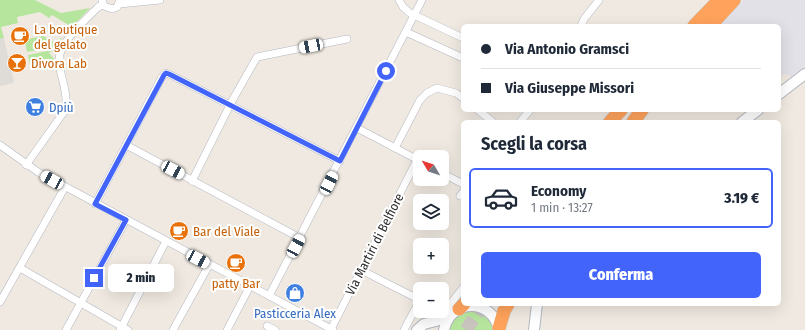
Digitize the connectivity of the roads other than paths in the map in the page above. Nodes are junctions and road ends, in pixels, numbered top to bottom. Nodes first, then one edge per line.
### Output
1 (160, 0) edge
2 (399, 0) edge
3 (422, 0) edge
4 (599, 0) edge
5 (719, 0) edge
6 (734, 0) edge
7 (738, 0) edge
8 (103, 2) edge
9 (119, 2) edge
10 (415, 15) junction
11 (582, 24) edge
12 (697, 24) edge
13 (712, 24) edge
14 (718, 24) edge
15 (406, 32) junction
16 (461, 37) edge
17 (346, 39) dead end
18 (461, 57) edge
19 (805, 74) edge
20 (781, 92) edge
21 (461, 97) edge
22 (231, 104) junction
23 (480, 112) edge
24 (528, 112) edge
25 (619, 112) edge
26 (626, 112) edge
27 (755, 112) edge
28 (490, 120) edge
29 (522, 120) edge
30 (612, 120) edge
31 (620, 120) edge
32 (745, 120) edge
33 (357, 128) junction
34 (0, 145) edge
35 (126, 145) junction
36 (394, 148) junction
37 (413, 157) edge
38 (340, 161) junction
39 (26, 165) junction
40 (413, 171) edge
41 (449, 177) edge
42 (192, 181) junction
43 (461, 183) edge
44 (65, 187) junction
45 (95, 204) junction
46 (126, 220) junction
47 (300, 238) junction
48 (166, 241) junction
49 (209, 264) junction
50 (20, 268) junction
51 (361, 270) junction
52 (250, 286) junction
53 (461, 290) edge
54 (269, 296) junction
55 (413, 296) edge
56 (0, 302) edge
57 (79, 304) junction
58 (449, 304) edge
59 (507, 306) edge
60 (537, 306) edge
61 (459, 308) edge
62 (413, 313) edge
63 (432, 322) junction
64 (267, 326) dead end
65 (123, 329) edge
66 (332, 329) edge
67 (499, 329) edge
68 (66, 330) edge
69 (173, 330) edge
70 (227, 330) edge
71 (275, 330) edge
72 (404, 330) edge
73 (417, 330) edge
74 (440, 330) edge
75 (444, 330) edge
76 (534, 330) edge

1 - 9 street
2 - 10 street
3 - 10 street
4 - 11 street
5 - 12 highway
6 - 13 highway
7 - 14 highway
8 - 9 street
8 - 39 street
10 - 15 street
10 - 16 street
15 - 18 street
15 - 33 street
17 - 22 street
19 - 20 street
21 - 36 street
22 - 35 street
22 - 38 street
22 - 42 street
23 - 28 street
24 - 29 street
25 - 30 highway
26 - 31 highway
27 - 32 street
33 - 36 street
33 - 38 street
34 - 39 street
35 - 42 street
35 - 45 street
36 - 37 street
38 - 47 street
39 - 44 street
40 - 51 street, Via Martiri di Belfiore
41 - 43 street
42 - 47 street
44 - 45 street
44 - 50 street
45 - 46 street
46 - 48 street
46 - 57 street
47 - 54 street
48 - 49 street
48 - 65 street
49 - 52 street
49 - 69 street
50 - 56 street
50 - 57 street
51 - 55 street
51 - 66 street, Via Martiri di Belfiore
52 - 54 street
52 - 70 street
53 - 58 street
54 - 66 street
57 - 65 street
57 - 68 street
59 - 67 highway
60 - 76 street
61 - 63 street
61 - 67 street
61 - 75 street
62 - 72 street
63 - 73 street
63 - 74 street
64 - 71 street

